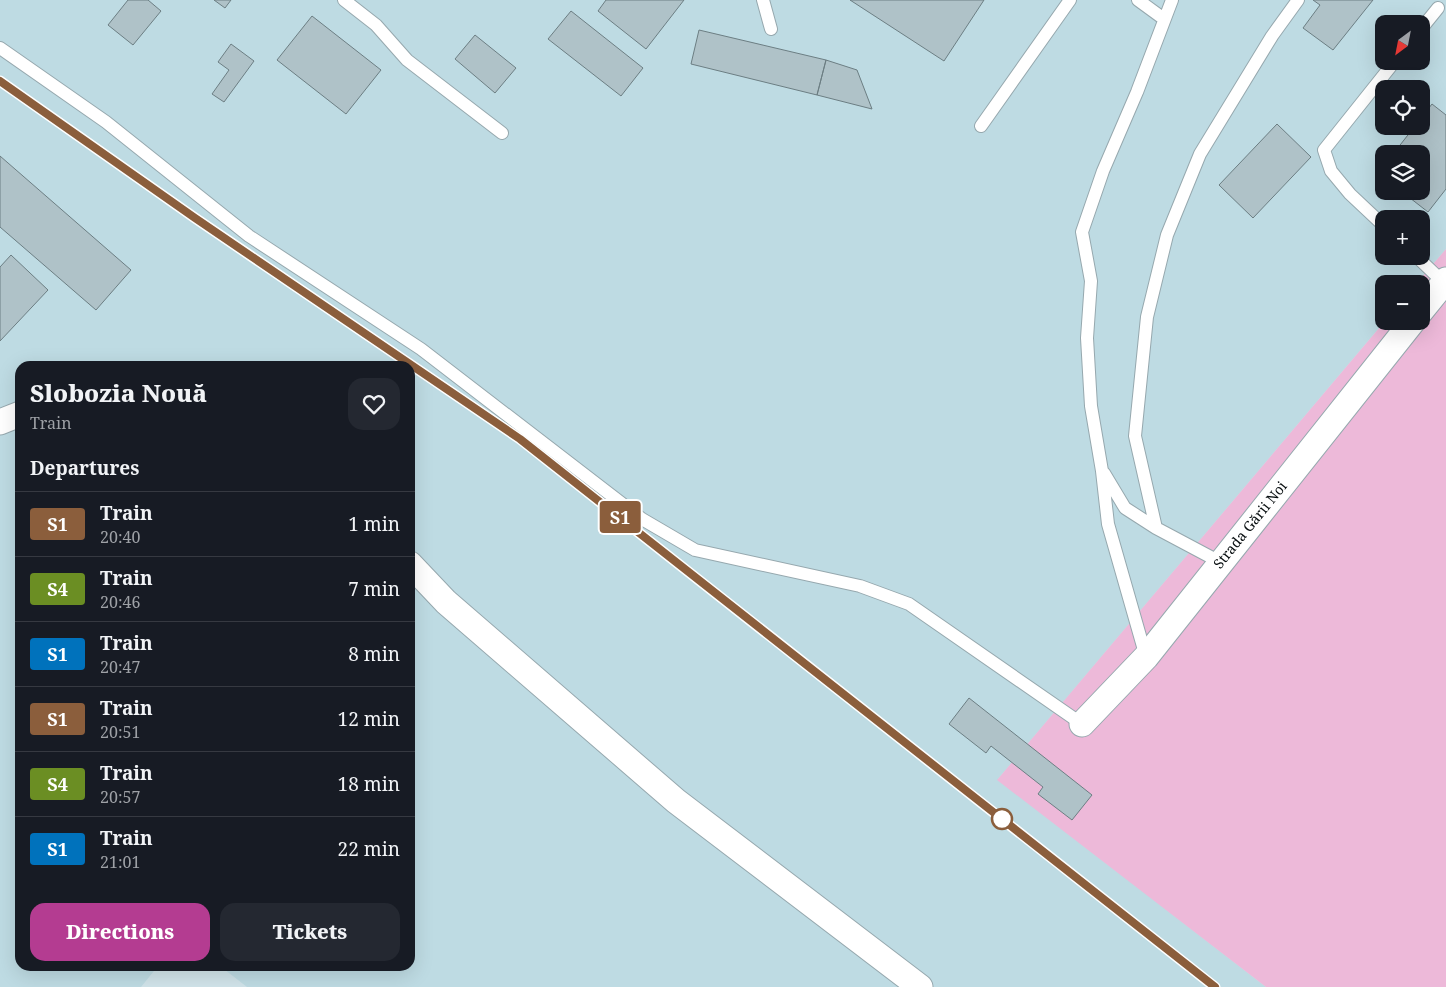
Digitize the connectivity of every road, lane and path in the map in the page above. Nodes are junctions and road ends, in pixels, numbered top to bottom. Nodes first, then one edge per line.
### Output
1 (344, 0) edge
2 (763, 0) edge
3 (1070, 0) edge
4 (1138, 0) edge
5 (1172, 0) edge
6 (1298, 0) edge
7 (1438, 8) dead end
8 (1430, 18) edge
9 (1164, 19) junction
10 (771, 29) dead end
11 (0, 48) edge
12 (1388, 70) edge
13 (981, 126) dead end
14 (502, 132) dead end
15 (1375, 218) edge
16 (1426, 265) edge
17 (1445, 282) edge
18 (1430, 300) edge
19 (1406, 330) edge
20 (15, 416) edge
21 (0, 422) edge
22 (1102, 471) junction
23 (1156, 528) junction
24 (1220, 562) junction
25 (415, 569) edge
26 (1146, 657) junction
27 (1082, 724) joint
28 (920, 987) edge

1 - 14 lane
2 - 10 lane
3 - 13 lane
4 - 9 lane
5 - 9 lane
6 - 23 lane
7 - 8 lane
9 - 22 lane
11 - 27 lane
12 - 15 lane
16 - 17 lane
17 - 18 street
19 - 24 street, Strada Gării Noi
20 - 21 street
22 - 23 lane
22 - 26 lane
23 - 24 lane
24 - 26 street, Strada Gării Noi
25 - 28 street
26 - 27 street, Strada Gării Noi

